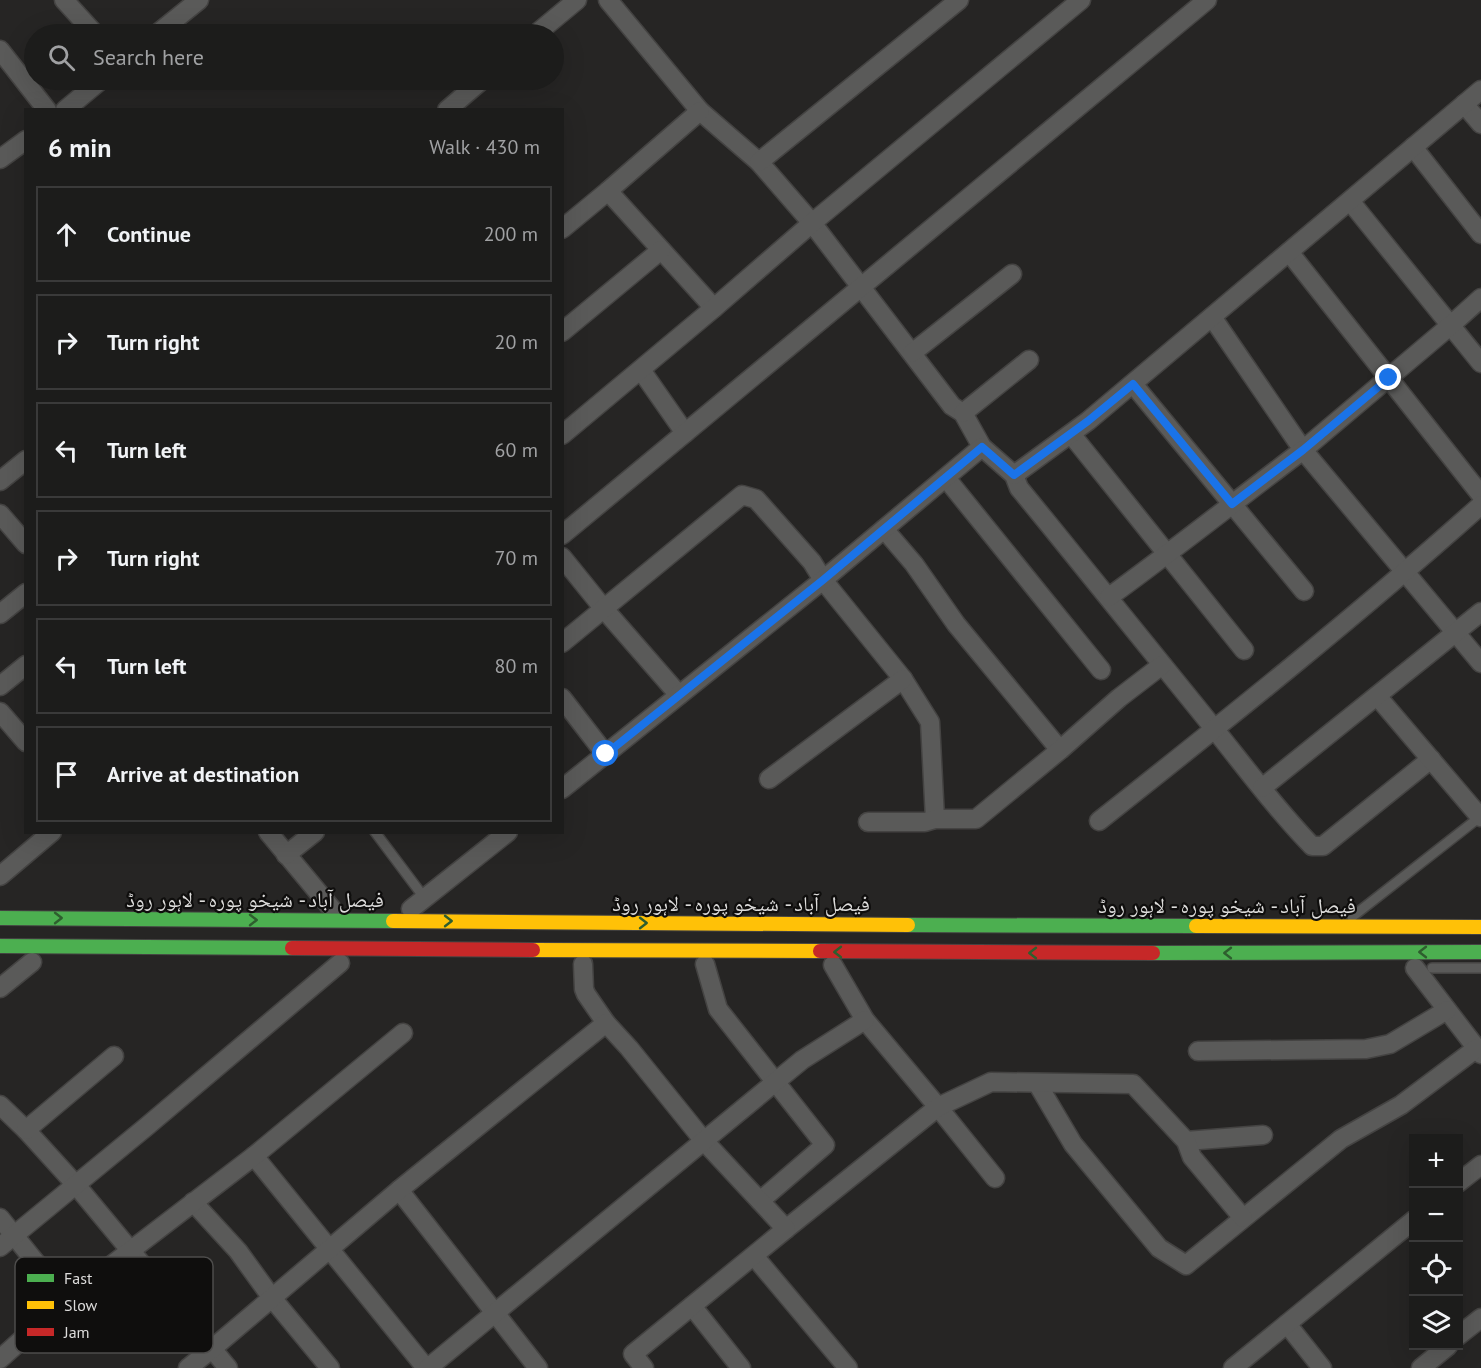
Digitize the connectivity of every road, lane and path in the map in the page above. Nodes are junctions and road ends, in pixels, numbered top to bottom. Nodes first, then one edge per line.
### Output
1 (64, 0) edge
2 (577, 0) edge
3 (608, 0) edge
4 (959, 0) edge
5 (1080, 0) edge
6 (1207, 0) edge
7 (196, 1) edge
8 (86, 24) edge
9 (169, 24) edge
10 (548, 24) edge
11 (0, 50) edge
12 (24, 81) edge
13 (31, 90) edge
14 (89, 90) edge
15 (470, 90) edge
16 (1481, 90) edge
17 (1464, 104) junction
18 (45, 108) edge
19 (66, 108) edge
20 (449, 108) edge
21 (700, 111) junction
22 (1481, 124) edge
23 (24, 141) edge
24 (1413, 147) junction
25 (0, 159) edge
26 (759, 162) junction
27 (608, 191) junction
28 (1350, 201) junction
29 (812, 223) junction
30 (564, 227) edge
31 (1481, 234) edge
32 (661, 250) junction
33 (1289, 252) junction
34 (1012, 274) dead end
35 (862, 288) junction
36 (1481, 298) edge
37 (714, 308) junction
38 (1212, 317) junction
39 (1451, 326) junction
40 (564, 330) edge
41 (912, 352) junction
42 (1029, 360) dead end
43 (1481, 363) edge
44 (641, 370) junction
45 (1389, 378) junction
46 (1133, 384) junction
47 (963, 413) junction
48 (564, 433) edge
49 (685, 433) junction
50 (1071, 434) junction
51 (982, 447) junction
52 (1303, 450) junction
53 (24, 462) edge
54 (1014, 475) junction
55 (946, 478) junction
56 (0, 481) edge
57 (1481, 495) edge
58 (1232, 504) junction
59 (1481, 505) edge
60 (0, 514) edge
61 (884, 529) junction
62 (564, 533) edge
63 (24, 542) edge
64 (1167, 555) junction
65 (564, 559) edge
66 (1405, 573) junction
67 (823, 580) junction
68 (1304, 591) dead end
69 (24, 595) edge
70 (1109, 597) junction
71 (604, 609) junction
72 (1481, 612) edge
73 (0, 614) edge
74 (1456, 632) junction
75 (564, 641) edge
76 (1244, 650) dead end
77 (1481, 663) edge
78 (1162, 665) junction
79 (24, 667) edge
80 (1101, 670) dead end
81 (903, 679) junction
82 (0, 686) edge
83 (679, 695) junction
84 (1377, 696) junction
85 (564, 701) edge
86 (0, 712) edge
87 (1215, 729) junction
88 (24, 740) edge
89 (1060, 750) junction
90 (606, 754) junction
91 (1431, 759) junction
92 (769, 779) dead end
93 (564, 787) edge
94 (1262, 788) junction
95 (1481, 817) edge
96 (935, 819) junction
97 (1099, 821) dead end
98 (868, 822) dead end
99 (50, 834) edge
100 (270, 834) edge
101 (312, 834) edge
102 (376, 834) edge
103 (506, 834) edge
104 (286, 855) junction
105 (0, 876) edge
106 (418, 907) joint
107 (332, 909) dead end
108 (1257, 916) dead end
109 (1352, 917) junction
110 (0, 918) edge
111 (1481, 918) edge
112 (1481, 927) edge
113 (0, 946) edge
114 (1481, 952) edge
115 (32, 962) dead end
116 (340, 963) dead end
117 (583, 964) dead end
118 (705, 964) dead end
119 (833, 965) dead end
120 (1409, 968) joint
121 (1481, 969) edge
122 (0, 988) edge
123 (1447, 1010) junction
124 (866, 1020) junction
125 (606, 1023) junction
126 (403, 1033) dead end
127 (1198, 1051) dead end
128 (1479, 1051) edge
129 (114, 1056) dead end
130 (775, 1082) junction
131 (1037, 1083) junction
132 (0, 1105) edge
133 (938, 1107) junction
134 (26, 1130) junction
135 (1263, 1135) dead end
136 (704, 1141) junction
137 (1186, 1141) junction
138 (254, 1156) junction
139 (1481, 1165) edge
140 (995, 1178) dead end
141 (1463, 1179) edge
142 (76, 1185) junction
143 (399, 1190) junction
144 (760, 1201) junction
145 (193, 1202) junction
146 (0, 1218) edge
147 (1243, 1218) junction
148 (1409, 1223) edge
149 (786, 1230) junction
150 (14, 1235) junction
151 (0, 1247) edge
152 (330, 1249) junction
153 (130, 1251) junction
154 (754, 1256) junction
155 (32, 1257) edge
156 (122, 1257) edge
157 (135, 1257) edge
158 (272, 1298) junction
159 (692, 1306) junction
160 (495, 1313) junction
161 (1481, 1318) edge
162 (1287, 1324) junction
163 (1463, 1332) edge
164 (15, 1346) edge
165 (213, 1348) joint
166 (1443, 1350) edge
167 (207, 1353) edge
168 (0, 1359) edge
169 (188, 1368) edge
170 (228, 1368) edge
171 (330, 1368) edge
172 (427, 1368) edge
173 (538, 1368) edge
174 (644, 1368) edge
175 (741, 1368) edge
176 (848, 1368) edge
177 (1233, 1368) edge
178 (1322, 1368) edge
179 (1421, 1368) edge

1 - 8 street
2 - 10 street
3 - 21 street
4 - 26 street
5 - 29 street
6 - 35 street
7 - 9 street
11 - 12 street
13 - 18 street
14 - 19 street
15 - 20 street
16 - 17 street
17 - 22 street
17 - 24 street
21 - 26 street
21 - 27 street
23 - 25 street
24 - 28 street
24 - 31 street
26 - 29 street
27 - 30 street
27 - 32 street
28 - 33 street
28 - 39 street
29 - 35 street
29 - 37 street
32 - 37 street
32 - 40 street
33 - 38 street
33 - 45 street
34 - 41 street
35 - 41 street
35 - 49 street
36 - 39 street
37 - 44 street
38 - 46 street
38 - 52 street
39 - 43 street
39 - 45 street
41 - 47 street
42 - 47 street
44 - 48 street
44 - 49 street
45 - 52 street
45 - 57 street
46 - 50 street
46 - 58 street
47 - 51 street
49 - 62 street
50 - 54 street
50 - 64 street
51 - 54 street
51 - 55 street
52 - 58 street
52 - 66 street
53 - 56 street
54 - 70 street
55 - 61 street
55 - 80 street
58 - 64 street
58 - 68 street
59 - 66 street
60 - 63 street
61 - 67 street
61 - 89 street
64 - 70 street
64 - 76 street
65 - 71 street
66 - 74 street
66 - 87 street
67 - 71 street
67 - 81 street
67 - 83 street
69 - 73 street
70 - 78 street
71 - 75 street
71 - 83 street
72 - 74 street
74 - 77 street
74 - 84 street
78 - 87 street
78 - 89 street
79 - 82 street
81 - 92 street
81 - 96 street
83 - 90 street
84 - 91 street
84 - 94 street
85 - 90 street
86 - 88 street
87 - 94 street
87 - 97 street
89 - 96 street
90 - 93 street
91 - 94 street
91 - 95 street
95 - 109 lane
96 - 98 street
99 - 105 street
100 - 104 street
101 - 104 street
102 - 106 lane
103 - 106 street
104 - 107 street
108 - 109 lane
109 - 111 lane
110 -> 112 highway, فیصل آباد - شیخو پورہ - لاہور روڈ
114 -> 113 highway
115 - 122 street
116 - 142 street
117 - 125 street
118 - 130 street
119 - 124 street
120 - 121 lane
120 - 123 street
123 - 127 street
123 - 128 street
124 - 130 street
124 - 133 street
125 - 136 street
125 - 143 street
126 - 138 street
128 - 147 street
129 - 134 street
130 - 136 street
130 - 144 street
131 - 133 street
131 - 137 street
131 - 147 street
132 - 134 street
133 - 140 street
133 - 149 street
134 - 142 street
135 - 137 street
136 - 144 street
136 - 160 street
137 - 147 street
138 - 145 street
138 - 152 street
139 - 141 street
142 - 150 street
142 - 153 street
143 - 152 street
143 - 160 street
144 - 149 street
145 - 153 street
145 - 158 street
146 - 150 street
148 - 162 street
149 - 154 street
150 - 151 street
150 - 155 street
152 - 158 street
152 - 172 street
153 - 156 street
153 - 157 street
154 - 159 street
154 - 176 street
158 - 165 street
158 - 171 street
159 - 174 street
159 - 175 street
160 - 172 street
160 - 173 street
161 - 163 street
162 - 177 street
162 - 178 street
164 - 168 street
165 - 170 street
166 - 179 street
167 - 169 street

